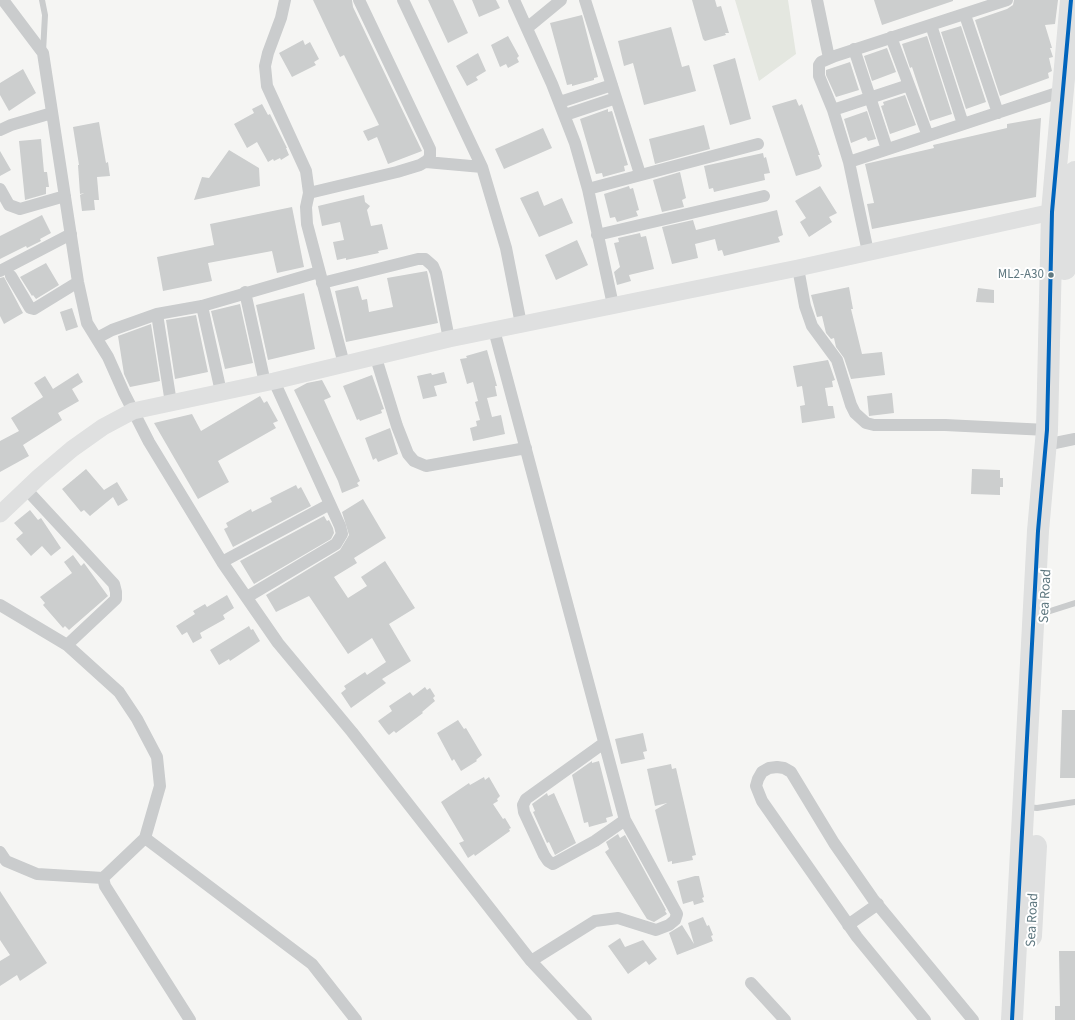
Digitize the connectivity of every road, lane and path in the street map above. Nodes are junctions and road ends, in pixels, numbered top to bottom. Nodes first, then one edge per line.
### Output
1 (3, 0) edge
2 (42, 0) edge
3 (285, 0) edge
4 (359, 0) edge
5 (403, 0) edge
6 (514, 0) edge
7 (561, 0) edge
8 (586, 0) edge
9 (817, 0) edge
10 (1007, 0) edge
11 (1072, 0) edge
12 (965, 15) junction
13 (931, 25) junction
14 (527, 28) junction
15 (891, 37) junction
16 (854, 50) junction
17 (43, 53) junction
18 (829, 58) junction
19 (612, 85) junction
20 (909, 85) junction
21 (1063, 91) junction
22 (870, 97) junction
23 (616, 98) junction
24 (560, 102) junction
25 (833, 110) junction
26 (52, 113) junction
27 (998, 113) junction
28 (565, 115) junction
29 (963, 124) junction
30 (0, 130) edge
31 (928, 136) junction
32 (758, 144) dead end
33 (887, 149) junction
34 (426, 162) junction
35 (849, 162) junction
36 (482, 167) junction
37 (1075, 172) edge
38 (640, 174) junction
39 (0, 189) edge
40 (588, 189) junction
41 (309, 193) junction
42 (66, 196) junction
43 (764, 196) dead end
44 (1062, 213) junction
45 (71, 234) junction
46 (597, 235) junction
47 (868, 252) junction
48 (798, 268) junction
49 (6, 274) edge
50 (321, 278) junction
51 (78, 282) junction
52 (245, 292) junction
53 (614, 305) junction
54 (202, 306) junction
55 (157, 314) junction
56 (521, 324) junction
57 (494, 330) junction
58 (97, 338) junction
59 (449, 339) junction
60 (376, 358) junction
61 (344, 364) junction
62 (270, 382) junction
63 (221, 392) junction
64 (171, 403) junction
65 (133, 411) junction
66 (1059, 437) edge
67 (526, 448) junction
68 (26, 489) junction
69 (330, 504) junction
70 (0, 514) edge
71 (222, 562) junction
72 (246, 597) junction
73 (1075, 603) edge
74 (0, 605) edge
75 (1044, 613) junction
76 (67, 645) junction
77 (604, 743) junction
78 (1075, 802) edge
79 (1030, 808) junction
80 (625, 820) junction
81 (145, 838) junction
82 (0, 852) edge
83 (103, 878) junction
84 (878, 904) junction
85 (848, 925) junction
86 (531, 961) junction
87 (751, 983) dead end
88 (1022, 987) junction
89 (190, 1020) edge
90 (356, 1020) edge
91 (586, 1020) edge
92 (786, 1020) edge
93 (925, 1020) edge
94 (973, 1020) edge
95 (1012, 1020) edge
96 (1026, 1020) edge

1 - 17 street
2 - 17 lane
3 - 41 street
4 - 34 street
5 - 36 street
6 - 14 street
7 - 14 street
8 - 19 street
9 - 18 street
10 - 12 street
11 - 21 highway, Sea Road
12 - 13 street
12 - 27 street
13 - 15 street
13 - 29 street
14 - 24 street
15 - 16 street
15 - 20 street
16 - 18 street
16 - 22 street
17 - 26 street
18 - 25 street
19 - 23 street
19 - 24 street
20 - 22 street
20 - 31 street
21 - 27 street
21 - 44 highway, Sea Road
22 - 25 street
22 - 33 street
23 - 28 street
23 - 38 street
24 - 28 street
25 - 35 street
26 - 30 street
26 - 42 street
27 - 29 street
28 - 40 street
29 - 31 street
31 - 33 street
32 - 38 street
33 - 35 street
34 - 36 street
34 - 41 street
35 - 47 street
36 - 56 street
37 - 44 highway, Sea Road
38 - 40 street
39 - 42 street
40 - 46 street
41 - 50 street
42 - 45 street
43 - 46 street
44 - 47 main road
44 - 66 highway, Sea Road
45 - 49 street
45 - 51 street
46 - 53 street
47 - 48 main road
48 - 53 main road
48 - 66 street
49 - 51 street
50 - 52 street
50 - 59 street
50 - 61 street
51 - 58 street
52 - 54 street
52 - 62 street
53 - 56 main road
54 - 55 street
54 - 63 street
55 - 58 street
55 - 64 street
56 - 57 main road
57 - 59 main road
57 - 67 street
58 - 65 street
59 - 60 main road
60 - 61 main road
60 - 67 street
61 - 62 main road
62 - 63 main road
62 - 69 street
63 - 64 main road
64 - 65 main road
65 - 68 main road
65 - 71 street
66 - 75 highway, Sea Road
66 - 79 highway, Sea Road
67 - 77 street
68 - 70 main road
68 - 76 street
69 - 71 street
69 - 72 street
71 - 72 street
72 - 86 street
73 - 75 lane
74 - 76 street
75 - 79 highway, Sea Road
76 - 81 street
77 - 80 street
77 - 80 street
78 - 79 lane
79 - 88 highway, Sea Road
80 - 86 street
81 - 83 street
81 - 90 street
82 - 83 street
83 - 89 street
84 - 85 street
84 - 85 street
84 - 94 street
85 - 93 street
86 - 91 street
87 - 92 street
88 - 95 highway, Sea Road
88 - 96 highway, Sea Road

